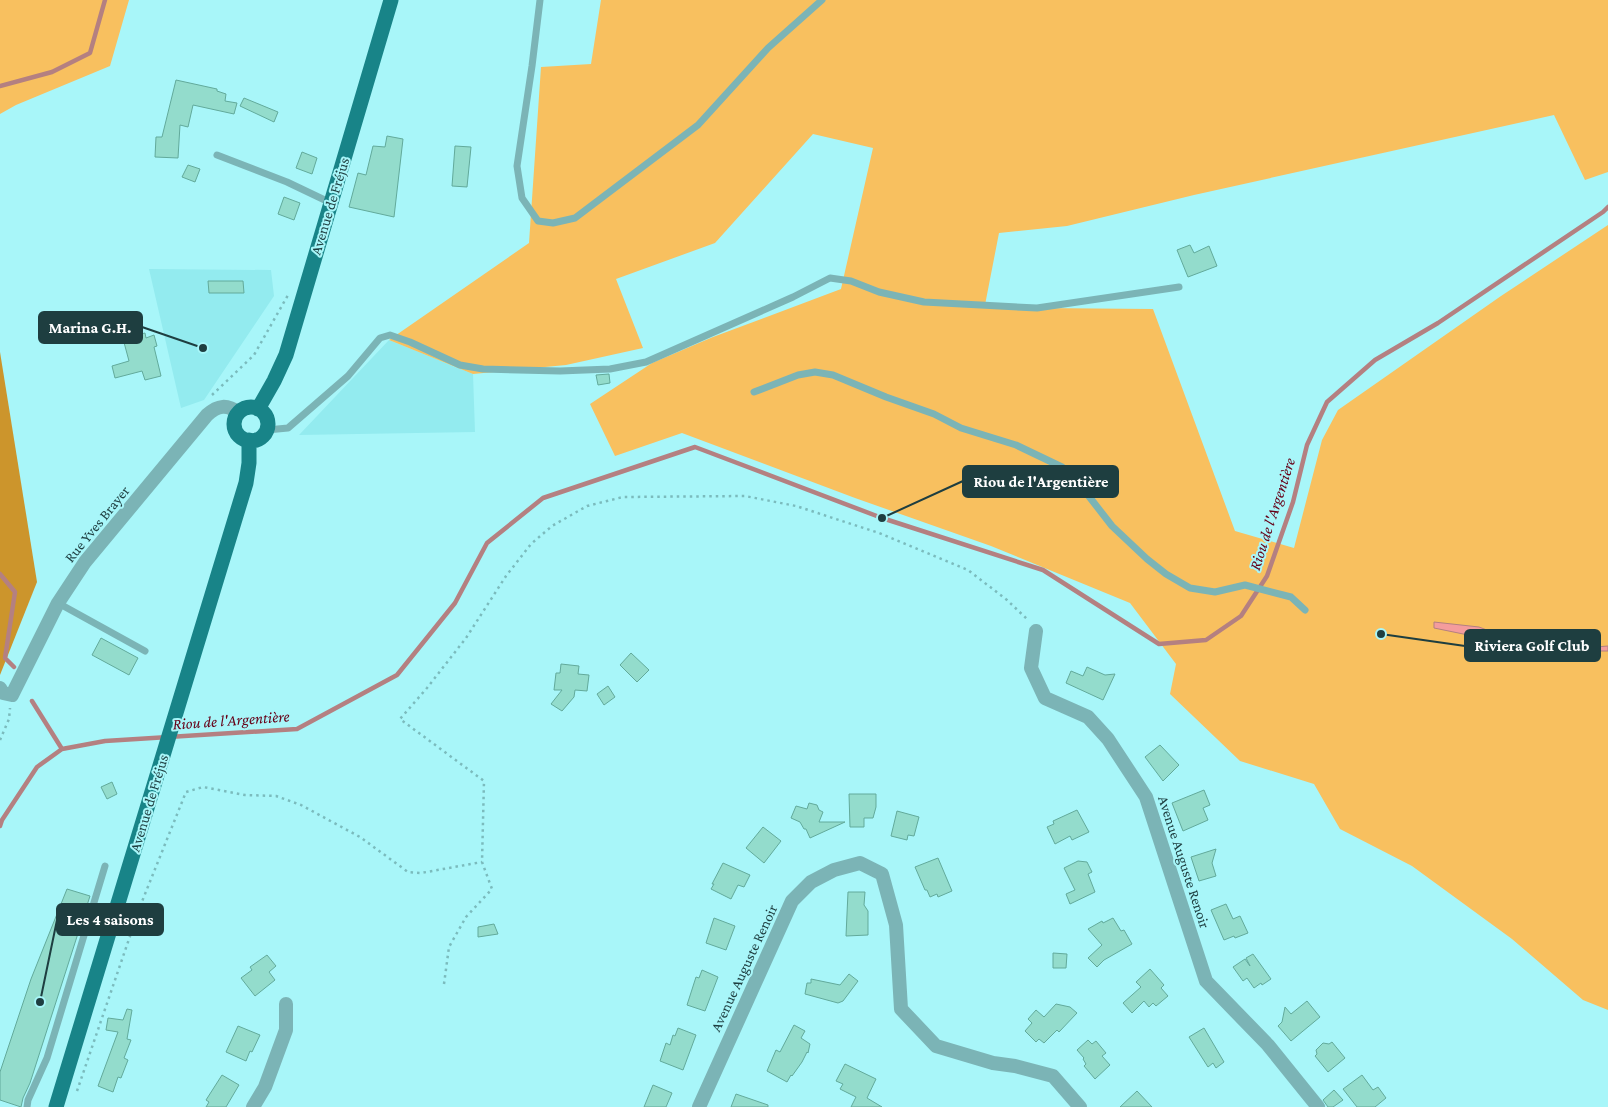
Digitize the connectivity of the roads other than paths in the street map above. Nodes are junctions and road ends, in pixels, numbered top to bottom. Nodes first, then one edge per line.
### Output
1 (391, 0) edge
2 (540, 0) edge
3 (822, 0) edge
4 (218, 155) dead end
5 (331, 203) junction
6 (1179, 287) dead end
7 (754, 392) dead end
8 (258, 408) junction
9 (239, 413) junction
10 (267, 430) junction
11 (249, 440) junction
12 (58, 602) junction
13 (1305, 610) dead end
14 (1036, 631) road end
15 (145, 651) dead end
16 (6, 692) edge
17 (105, 866) dead end
18 (286, 1004) dead end
19 (27, 1107) edge
20 (56, 1107) edge
21 (253, 1107) edge
22 (699, 1107) edge
23 (1080, 1107) edge
24 (1318, 1107) edge

1 - 5 main road, Avenue de Fréjus
2 - 3 lane
4 - 5 lane
5 - 8 main road, Avenue de Fréjus
6 - 10 lane
7 - 13 lane
8 - 9 main road
8 - 10 main road
9 - 11 main road
9 - 12 street, Rue Yves Brayer
10 - 11 main road
11 - 20 main road, Avenue de Fréjus
12 - 15 lane
12 - 16 street, Rue Yves Brayer
14 - 24 street, Avenue Auguste Renoir
17 - 19 lane
18 - 21 street
22 - 23 street, Avenue Auguste Renoir

